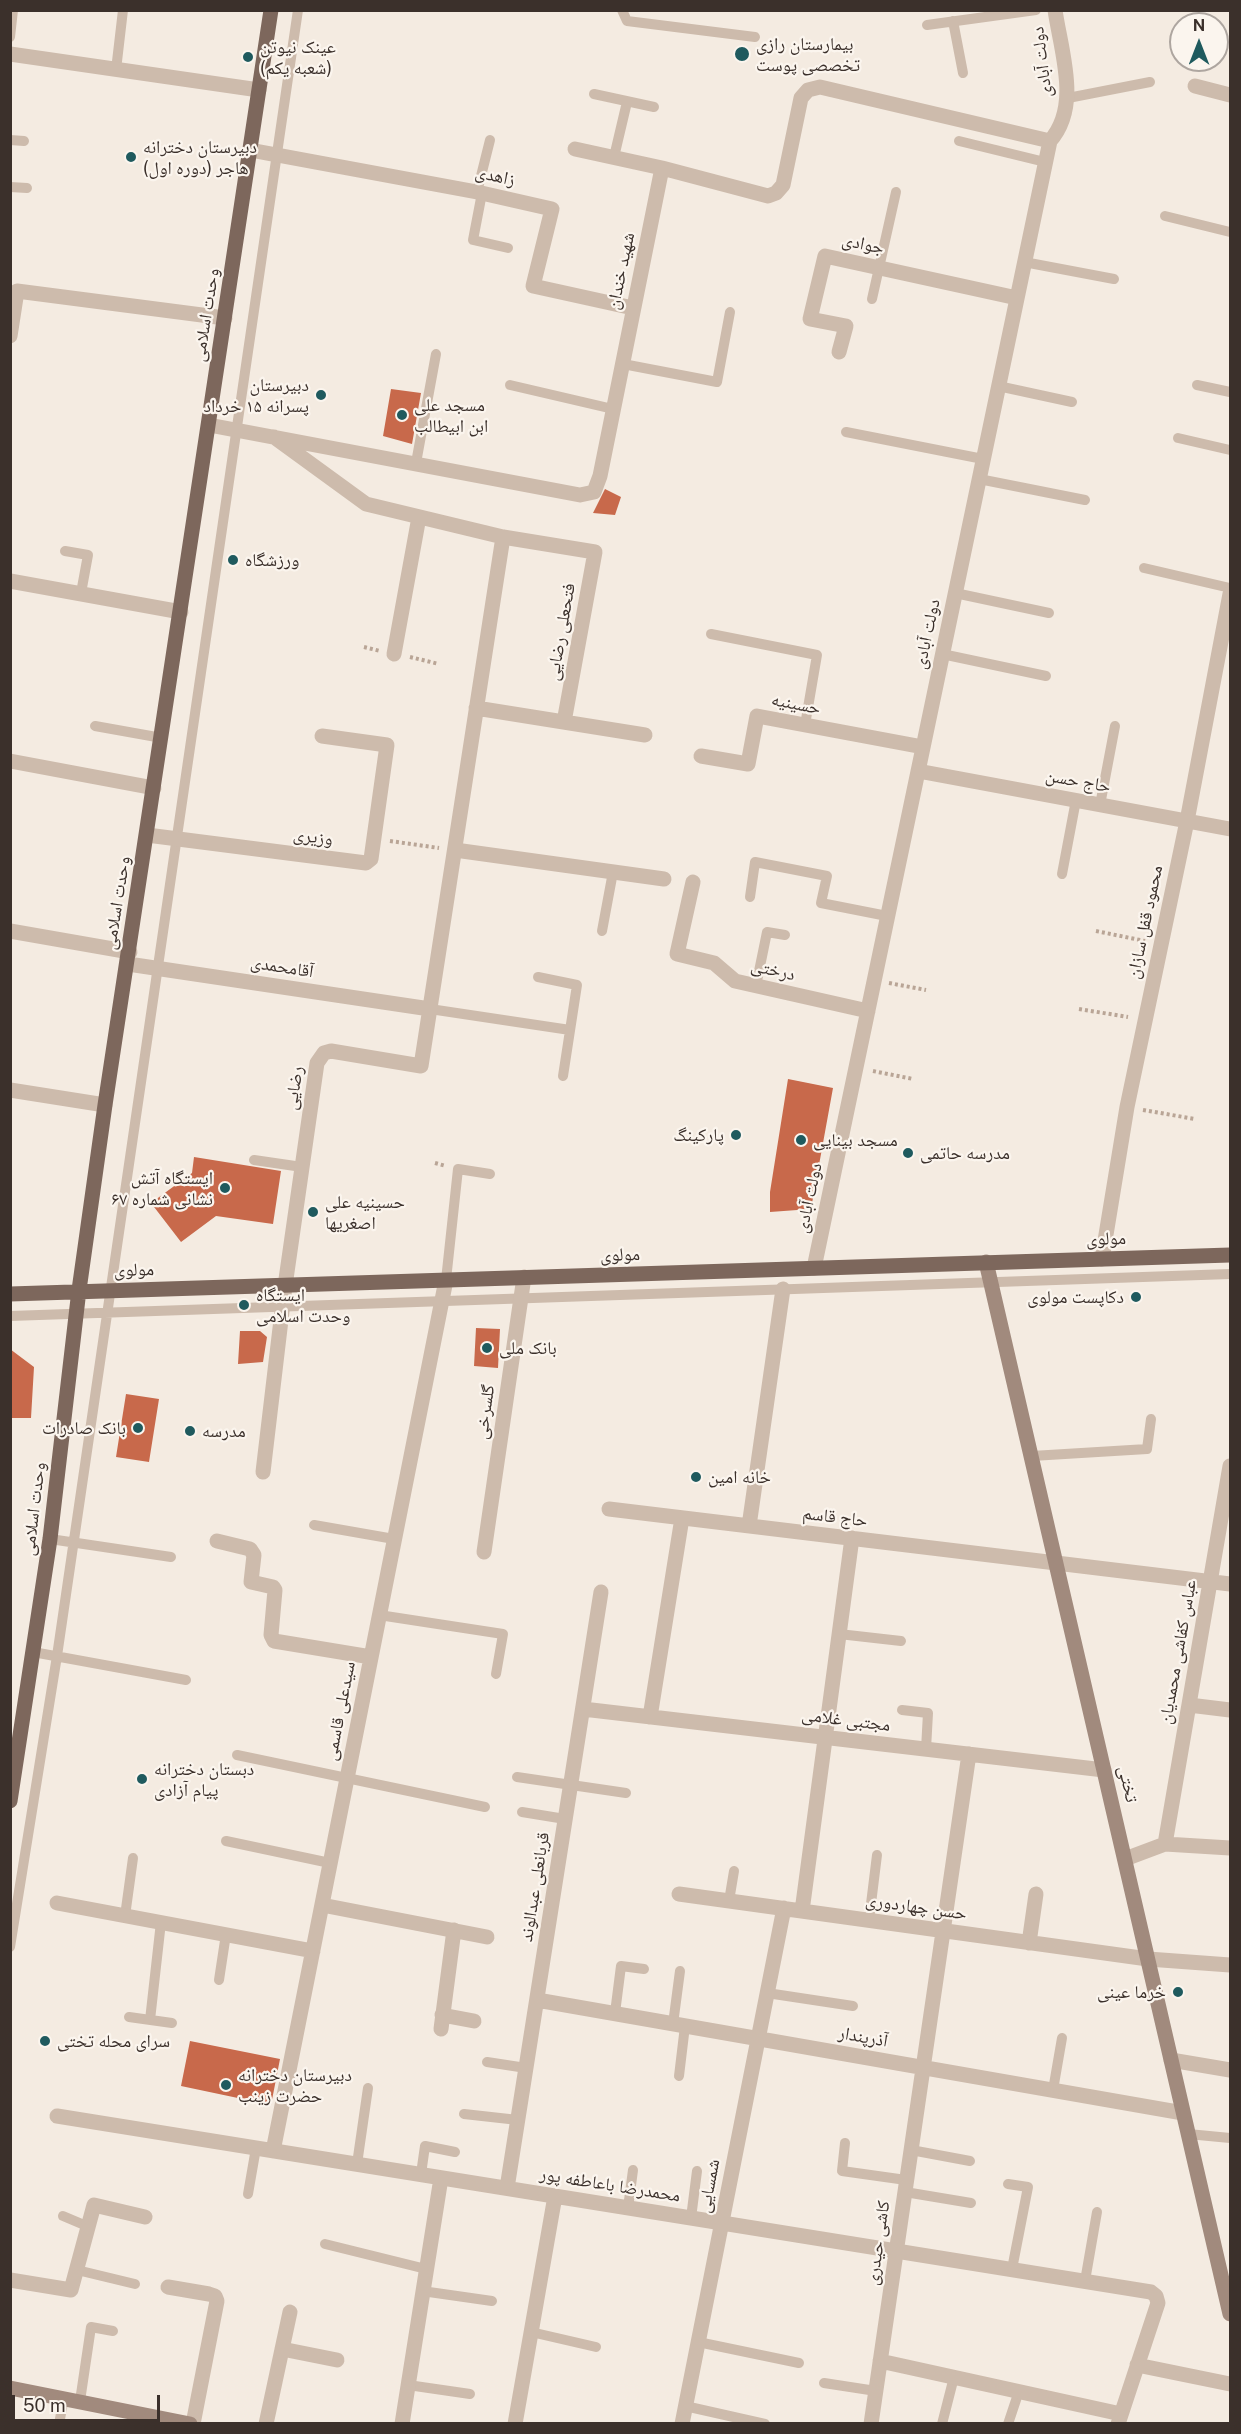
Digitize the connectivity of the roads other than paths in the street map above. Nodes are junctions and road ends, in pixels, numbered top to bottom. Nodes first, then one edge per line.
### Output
1 (13, 10) edge
2 (123, 10) edge
3 (271, 10) edge
4 (298, 10) edge
5 (622, 10) edge
6 (1036, 10) edge
7 (1055, 10) edge
8 (953, 21) junction
9 (927, 25) dead end
10 (10, 37) edge
11 (755, 37) dead end
12 (10, 54) edge
13 (116, 70) junction
14 (963, 73) dead end
15 (1150, 82) dead end
16 (1195, 86) dead end
17 (259, 90) junction
18 (594, 94) dead end
19 (1230, 95) edge
20 (1068, 98) junction
21 (627, 102) junction
22 (654, 107) dead end
23 (10, 140) edge
24 (490, 140) dead end
25 (24, 141) dead end
26 (959, 141) dead end
27 (1050, 141) junction
28 (575, 148) dead end
29 (250, 150) junction
30 (276, 154) junction
31 (614, 157) junction
32 (1045, 162) junction
33 (662, 168) junction
34 (10, 187) edge
35 (27, 188) dead end
36 (896, 192) dead end
37 (480, 193) junction
38 (1165, 216) dead end
39 (1230, 232) edge
40 (508, 248) dead end
41 (1024, 262) junction
42 (879, 267) junction
43 (1113, 279) dead end
44 (1017, 298) junction
45 (872, 299) dead end
46 (633, 308) junction
47 (730, 312) dead end
48 (225, 318) junction
49 (10, 336) edge
50 (839, 352) dead end
51 (436, 354) dead end
52 (623, 364) junction
53 (1197, 385) dead end
54 (510, 386) dead end
55 (998, 386) junction
56 (1230, 392) edge
57 (1072, 402) dead end
58 (613, 409) junction
59 (209, 425) junction
60 (237, 430) junction
61 (846, 432) dead end
62 (272, 435) junction
63 (1178, 438) dead end
64 (1230, 450) edge
65 (983, 459) junction
66 (416, 463) junction
67 (979, 479) junction
68 (1085, 500) dead end
69 (419, 517) junction
70 (503, 537) junction
71 (65, 551) dead end
72 (1144, 568) dead end
73 (10, 580) edge
74 (1230, 588) edge
75 (81, 593) junction
76 (955, 593) junction
77 (1230, 594) edge
78 (181, 612) junction
79 (1049, 613) dead end
80 (711, 634) dead end
81 (394, 654) dead end
82 (942, 654) junction
83 (1046, 676) dead end
84 (476, 708) junction
85 (564, 722) junction
86 (805, 725) junction
87 (95, 726) dead end
88 (1115, 726) dead end
89 (645, 735) dead end
90 (322, 736) dead end
91 (162, 738) junction
92 (923, 747) junction
93 (701, 756) dead end
94 (10, 761) edge
95 (918, 771) junction
96 (154, 788) junction
97 (1076, 800) junction
98 (1100, 805) junction
99 (1186, 820) junction
100 (1230, 829) edge
101 (147, 835) junction
102 (177, 839) junction
103 (454, 850) junction
104 (613, 872) junction
105 (1062, 874) dead end
106 (664, 879) dead end
107 (693, 882) dead end
108 (750, 897) dead end
109 (887, 916) junction
110 (10, 931) edge
111 (602, 931) dead end
112 (784, 935) dead end
113 (129, 958) junction
114 (158, 968) junction
115 (538, 977) dead end
116 (756, 986) junction
117 (430, 1009) junction
118 (868, 1011) junction
119 (570, 1030) junction
120 (563, 1076) dead end
121 (10, 1090) edge
122 (105, 1106) junction
123 (254, 1160) dead end
124 (302, 1167) junction
125 (490, 1174) dead end
126 (1230, 1255) edge
127 (1102, 1258) junction
128 (986, 1262) junction
129 (814, 1268) junction
130 (1230, 1274) edge
131 (524, 1277) junction
132 (446, 1280) junction
133 (992, 1282) junction
134 (285, 1286) junction
135 (783, 1289) junction
136 (79, 1290) junction
137 (110, 1290) junction
138 (10, 1294) edge
139 (521, 1299) junction
140 (441, 1301) junction
141 (283, 1308) junction
142 (77, 1312) junction
143 (107, 1312) junction
144 (10, 1316) edge
145 (1151, 1419) dead end
146 (1032, 1456) junction
147 (1230, 1466) edge
148 (263, 1472) dead end
149 (609, 1509) dead end
150 (682, 1518) junction
151 (314, 1525) dead end
152 (749, 1526) junction
153 (852, 1538) junction
154 (50, 1539) junction
155 (394, 1539) junction
156 (217, 1541) dead end
157 (74, 1542) junction
158 (484, 1552) dead end
159 (171, 1557) dead end
160 (1057, 1563) junction
161 (1210, 1582) junction
162 (1230, 1584) edge
163 (601, 1592) dead end
164 (379, 1615) junction
165 (839, 1634) junction
166 (901, 1641) dead end
167 (33, 1652) junction
168 (57, 1656) junction
169 (371, 1657) junction
170 (496, 1674) dead end
171 (186, 1680) dead end
172 (1189, 1705) junction
173 (583, 1709) junction
174 (902, 1710) dead end
175 (1230, 1710) edge
176 (650, 1717) junction
177 (16, 1732) edge
178 (825, 1737) junction
179 (926, 1749) junction
180 (969, 1754) junction
181 (237, 1755) dead end
182 (1104, 1770) junction
183 (517, 1778) dead end
184 (347, 1779) junction
185 (571, 1785) junction
186 (626, 1793) dead end
187 (10, 1801) edge
188 (485, 1807) dead end
189 (522, 1812) dead end
190 (566, 1819) junction
191 (226, 1841) dead end
192 (1165, 1844) junction
193 (1230, 1848) edge
194 (877, 1856) dead end
195 (133, 1858) dead end
196 (1125, 1859) junction
197 (330, 1863) junction
198 (734, 1871) dead end
199 (679, 1894) dead end
200 (1036, 1894) dead end
201 (729, 1901) junction
202 (57, 1903) dead end
203 (322, 1905) junction
204 (784, 1908) junction
205 (802, 1911) junction
206 (125, 1916) junction
207 (869, 1920) junction
208 (161, 1922) junction
209 (454, 1930) junction
210 (943, 1931) junction
211 (226, 1934) junction
212 (487, 1937) dead end
213 (1029, 1943) junction
214 (10, 1947) edge
215 (313, 1951) junction
216 (1148, 1959) junction
217 (1230, 1965) edge
218 (644, 1969) dead end
219 (680, 1971) dead end
220 (219, 1980) dead end
221 (767, 1993) junction
222 (537, 2000) junction
223 (853, 2006) dead end
224 (615, 2013) junction
225 (129, 2017) dead end
226 (150, 2020) junction
227 (474, 2021) dead end
228 (172, 2023) dead end
229 (679, 2025) junction
230 (1062, 2038) dead end
231 (758, 2039) junction
232 (1171, 2060) junction
233 (486, 2062) dead end
234 (526, 2068) junction
235 (923, 2068) junction
236 (1230, 2070) edge
237 (679, 2076) dead end
238 (368, 2088) dead end
239 (1053, 2090) junction
240 (1183, 2113) junction
241 (464, 2114) dead end
242 (57, 2116) dead end
243 (518, 2120) junction
244 (1188, 2134) junction
245 (1230, 2138) edge
246 (845, 2143) dead end
247 (256, 2148) junction
248 (911, 2150) junction
249 (273, 2151) junction
250 (455, 2152) dead end
251 (970, 2162) dead end
252 (357, 2164) junction
253 (633, 2170) dead end
254 (697, 2171) dead end
255 (421, 2174) junction
256 (441, 2178) junction
257 (1008, 2184) dead end
258 (906, 2186) junction
259 (507, 2188) junction
260 (248, 2194) dead end
261 (555, 2196) junction
262 (971, 2203) dead end
263 (628, 2208) junction
264 (1097, 2212) dead end
265 (63, 2216) dead end
266 (145, 2217) dead end
267 (691, 2218) junction
268 (722, 2223) junction
269 (88, 2227) junction
270 (325, 2244) dead end
271 (896, 2251) junction
272 (426, 2269) junction
273 (1012, 2269) junction
274 (77, 2270) junction
275 (10, 2280) edge
276 (1085, 2281) junction
277 (135, 2284) dead end
278 (168, 2286) dead end
279 (422, 2291) junction
280 (492, 2301) dead end
281 (1230, 2311) edge
282 (290, 2312) dead end
283 (113, 2331) dead end
284 (531, 2332) junction
285 (698, 2342) junction
286 (596, 2347) dead end
287 (282, 2349) junction
288 (337, 2360) dead end
289 (880, 2361) junction
290 (799, 2362) dead end
291 (1137, 2366) junction
292 (954, 2377) junction
293 (824, 2383) dead end
294 (1230, 2384) edge
295 (408, 2385) junction
296 (10, 2388) edge
297 (876, 2391) junction
298 (1019, 2391) junction
299 (470, 2394) dead end
300 (64, 2398) junction
301 (80, 2401) junction
302 (686, 2406) junction
303 (1120, 2419) edge
304 (59, 2424) edge
305 (192, 2424) edge
306 (266, 2424) edge
307 (402, 2424) edge
308 (515, 2424) edge
309 (682, 2424) edge
310 (765, 2424) edge
311 (871, 2424) edge
312 (942, 2424) edge
313 (1008, 2424) edge

1 - 10 lane
2 - 13 lane
3 - 17 main road, وحدت اسلامی
4 - 30 lane
5 - 11 lane
6 - 8 lane
7 - 20 street, دولت آبادی
8 - 9 lane
8 - 14 lane
12 - 13 street
13 - 17 street
15 - 20 lane
16 - 19 street
17 - 29 main road, وحدت اسلامی
18 - 21 lane
20 - 27 street, دولت آبادی
21 - 22 lane
21 - 31 lane
23 - 25 lane
24 - 37 lane
26 - 32 lane
27 - 32 street, دولت آبادی
27 - 33 street
28 - 31 street
29 - 30 street, زاهدی
29 - 48 main road, وحدت اسلامی
30 - 37 street, زاهدی
30 - 60 lane
31 - 33 street
32 - 41 street, دولت آبادی
33 - 46 street, شهید خندان
34 - 35 lane
36 - 42 lane
37 - 40 lane
37 - 46 street, زاهدی
38 - 39 lane
41 - 43 lane
41 - 44 street, دولت آبادی
42 - 44 street, جوادی
42 - 45 lane
42 - 50 street, جوادی
44 - 55 street, دولت آبادی
46 - 52 street, شهید خندان
47 - 52 lane
48 - 49 street
48 - 59 main road, وحدت اسلامی
51 - 66 lane
52 - 58 street, شهید خندان
53 - 56 lane
54 - 58 lane
55 - 57 lane
55 - 65 street, دولت آبادی
58 - 66 street, شهید خندان
59 - 60 street, شهید خندان
59 - 78 main road, وحدت اسلامی
60 - 62 street, شهید خندان
60 - 102 lane
61 - 65 lane
62 - 66 street, شهید خندان
62 - 69 street, فتحعلی رضایی
63 - 64 lane
65 - 67 street, دولت آبادی
67 - 68 lane
67 - 76 street, دولت آبادی
69 - 70 street, فتحعلی رضایی
69 - 81 street
70 - 84 street
70 - 85 street, فتحعلی رضایی
71 - 75 lane
72 - 74 lane
73 - 75 street
75 - 78 street
76 - 79 lane
76 - 82 street, دولت آبادی
77 - 99 street, محمود قفل سازان
78 - 91 main road, وحدت اسلامی
80 - 86 lane
82 - 83 lane
82 - 92 street, دولت آبادی
84 - 85 street
84 - 103 street
85 - 89 street
86 - 92 street, حسینیه
86 - 93 street, حسینیه
87 - 91 lane
88 - 98 lane
90 - 102 street, وزیری
91 - 96 main road, وحدت اسلامی
92 - 95 street, دولت آبادی
94 - 96 street
95 - 97 street, حاج حسن
95 - 109 street, دولت آبادی
96 - 101 main road, وحدت اسلامی
97 - 98 street, حاج حسن
97 - 105 lane
98 - 99 street, حاج حسن
99 - 100 street, حاج حسن
99 - 127 street, محمود قفل سازان
101 - 102 street, وزیری
101 - 113 main road, وحدت اسلامی
102 - 114 lane
103 - 104 street
103 - 117 street
104 - 106 street
104 - 111 lane
107 - 116 street, درختی
108 - 109 lane
109 - 118 street, دولت آبادی
110 - 113 street, آقامحمدی
112 - 116 lane
113 - 114 street, آقامحمدی
113 - 122 main road, وحدت اسلامی
114 - 117 street, آقامحمدی
114 - 137 lane
115 - 119 lane
116 - 118 street, درختی
117 - 119 lane
117 - 124 street, رضایی
118 - 129 street, دولت آبادی
119 - 120 lane
121 - 122 street
122 - 136 main road, وحدت اسلامی
123 - 124 lane
124 - 134 street, رضایی
125 - 132 lane
126 - 127 main road, مولوی
127 - 128 main road, مولوی
128 - 129 main road, مولوی
128 - 133 main road, تختی
129 - 131 main road, مولوی
130 - 133 lane
131 - 132 main road, مولوی
131 - 139 street, گلسرخی
132 - 134 main road, مولوی
132 - 140 street, سیدعلی قاسمی
133 - 135 lane
133 - 146 main road, تختی
134 - 137 main road, مولوی
134 - 141 street, رضایی
135 - 139 lane
135 - 152 street
136 - 137 main road, مولوی
136 - 138 main road, مولوی
136 - 142 main road, وحدت اسلامی
137 - 143 lane
139 - 140 lane
139 - 158 street, گلسرخی
140 - 141 lane
140 - 155 street, سیدعلی قاسمی
141 - 143 lane
141 - 148 street, رضایی
142 - 143 lane
142 - 144 lane
142 - 154 main road, وحدت اسلامی
143 - 157 lane
145 - 146 lane
146 - 160 main road, تختی
147 - 161 street, عباس کفاشی محمدیان
149 - 150 street, حاج قاسم
150 - 152 street, حاج قاسم
150 - 176 street
151 - 155 lane
152 - 153 street, حاج قاسم
153 - 160 street, حاج قاسم
153 - 165 street
154 - 157 lane
154 - 167 main road, وحدت اسلامی
155 - 164 street, سیدعلی قاسمی
156 - 169 street
157 - 159 lane
157 - 168 lane
160 - 161 street, حاج قاسم
160 - 182 main road, تختی
161 - 162 street, حاج قاسم
161 - 172 street, عباس کفاشی محمدیان
163 - 173 street, قربانعلی عبدالوند
164 - 169 street, سیدعلی قاسمی
164 - 170 lane
165 - 166 lane
165 - 178 street
167 - 168 lane
167 - 177 main road, وحدت اسلامی
168 - 171 lane
168 - 214 lane
169 - 184 street, سیدعلی قاسمی
172 - 175 street
172 - 192 street, عباس کفاشی محمدیان
173 - 176 street, مجتبی غلامی
173 - 185 street, قربانعلی عبدالوند
174 - 179 lane
176 - 178 street, مجتبی غلامی
177 - 187 main road, وحدت اسلامی
178 - 179 street, مجتبی غلامی
178 - 205 street
179 - 180 street, مجتبی غلامی
180 - 182 street, مجتبی غلامی
180 - 210 street, کاشی حیدری
181 - 184 lane
182 - 196 main road, تختی
183 - 185 lane
184 - 188 lane
184 - 197 street, سیدعلی قاسمی
185 - 186 lane
185 - 190 street, قربانعلی عبدالوند
189 - 190 lane
190 - 222 street, قربانعلی عبدالوند
191 - 197 lane
192 - 193 street
192 - 196 street
194 - 207 lane
195 - 206 lane
196 - 216 main road, تختی
197 - 203 street, سیدعلی قاسمی
198 - 201 lane
199 - 201 street, حسن چهاردوری
200 - 213 street
201 - 204 street, حسن چهاردوری
202 - 206 street
203 - 209 street
203 - 215 street, سیدعلی قاسمی
204 - 205 street, حسن چهاردوری
204 - 221 street, شمسایی
205 - 207 street, حسن چهاردوری
206 - 208 street
207 - 210 street, حسن چهاردوری
208 - 211 street
208 - 226 lane
209 - 212 street
209 - 227 street
210 - 213 street, حسن چهاردوری
210 - 235 street, کاشی حیدری
211 - 215 street
211 - 220 lane
213 - 216 street, حسن چهاردوری
215 - 249 street, سیدعلی قاسمی
216 - 217 street, حسن چهاردوری
216 - 232 main road, تختی
218 - 224 lane
219 - 229 lane
221 - 223 lane
221 - 231 street, شمسایی
222 - 224 street, آذرپندار
222 - 234 street, قربانعلی عبدالوند
224 - 229 street, آذرپندار
225 - 226 lane
226 - 228 lane
229 - 231 street, آذرپندار
229 - 237 lane
230 - 239 lane
231 - 235 street, آذرپندار
231 - 268 street, شمسایی
232 - 236 street
232 - 240 main road, تختی
233 - 234 lane
234 - 243 street, قربانعلی عبدالوند
235 - 239 street, آذرپندار
235 - 248 street, کاشی حیدری
238 - 252 lane
239 - 240 street, آذرپندار
240 - 244 main road, تختی
241 - 243 lane
242 - 247 street, محمدرضا باعاطفه پور
243 - 259 street, قربانعلی عبدالوند
244 - 245 lane
244 - 281 main road, تختی
246 - 258 lane
247 - 249 street, محمدرضا باعاطفه پور
247 - 260 lane
248 - 251 lane
248 - 258 street, کاشی حیدری
249 - 252 street, محمدرضا باعاطفه پور
250 - 255 lane
252 - 255 street, محمدرضا باعاطفه پور
253 - 263 lane
254 - 267 lane
255 - 256 street, محمدرضا باعاطفه پور
256 - 259 street, محمدرضا باعاطفه پور
256 - 272 street
257 - 273 lane
258 - 262 lane
258 - 271 street, کاشی حیدری
259 - 261 street, محمدرضا باعاطفه پور
261 - 263 street, محمدرضا باعاطفه پور
261 - 284 street
263 - 267 street, محمدرضا باعاطفه پور
264 - 276 lane
265 - 269 lane
266 - 269 street
267 - 268 street, محمدرضا باعاطفه پور
268 - 271 street, محمدرضا باعاطفه پور
268 - 285 street, شمسایی
269 - 274 street
270 - 272 lane
271 - 273 street, محمدرضا باعاطفه پور
271 - 289 street, کاشی حیدری
272 - 279 street
273 - 276 street, محمدرضا باعاطفه پور
274 - 275 street
274 - 277 lane
276 - 291 street, محمدرضا باعاطفه پور
278 - 305 street
279 - 280 lane
279 - 295 street
282 - 287 street
283 - 301 lane
284 - 286 lane
284 - 308 street
285 - 290 lane
285 - 302 street, شمسایی
287 - 288 street
287 - 306 street
289 - 292 street
289 - 297 street, کاشی حیدری
291 - 294 street
291 - 303 street
292 - 298 street
292 - 312 lane
293 - 297 lane
295 - 299 lane
295 - 307 street
296 - 300 main road
297 - 311 street, کاشی حیدری
298 - 303 street
298 - 313 lane
300 - 301 main road
300 - 304 lane
301 - 305 main road
302 - 309 street, شمسایی
302 - 310 lane

